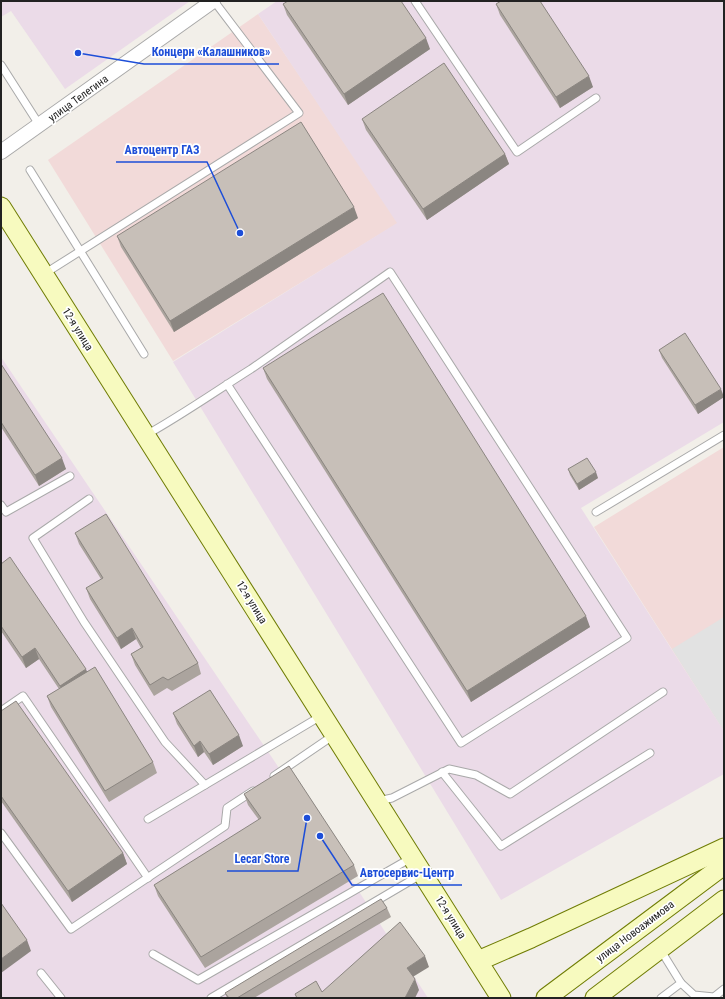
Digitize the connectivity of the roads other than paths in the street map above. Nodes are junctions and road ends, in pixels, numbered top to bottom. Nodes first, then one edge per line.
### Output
1 (214, 1) edge
2 (415, 1) edge
3 (1, 65) edge
4 (596, 98) dead end
5 (40, 126) junction
6 (1, 152) edge
7 (30, 170) dead end
8 (1, 207) edge
9 (80, 251) junction
10 (43, 274) junction
11 (144, 354) dead end
12 (227, 384) junction
13 (146, 435) junction
14 (724, 435) edge
15 (70, 476) dead end
16 (89, 499) dead end
17 (1, 505) edge
18 (596, 512) dead end
19 (663, 692) dead end
20 (1, 711) edge
21 (323, 715) junction
22 (335, 734) junction
23 (650, 753) dead end
24 (442, 772) junction
25 (205, 785) junction
26 (378, 801) junction
27 (148, 819) dead end
28 (1, 833) edge
29 (724, 848) edge
30 (413, 857) junction
31 (724, 865) edge
32 (424, 873) junction
33 (148, 878) junction
34 (724, 900) edge
35 (660, 949) junction
36 (153, 954) dead end
37 (478, 961) junction
38 (41, 973) dead end
39 (681, 983) junction
40 (724, 989) edge
41 (694, 997) edge
42 (61, 998) edge
43 (211, 998) edge
44 (501, 998) edge
45 (546, 998) edge
46 (595, 998) edge
47 (661, 998) edge

1 - 5 street, улица Телегина
1 - 9 lane
2 - 4 lane
3 - 5 lane
5 - 6 street, улица Телегина
7 - 9 lane
8 - 10 main road, 12-я улица
9 - 10 lane
9 - 11 lane
10 - 13 main road, 12-я улица
12 - 12 lane
12 - 13 lane
13 - 21 main road, 12-я улица
14 - 18 lane
15 - 17 lane
16 - 25 lane
19 - 24 lane
20 - 33 lane
21 - 22 main road, 12-я улица
21 - 25 lane
22 - 26 main road, 12-я улица
22 - 33 lane
23 - 24 lane
24 - 26 lane
25 - 27 lane
26 - 30 main road, 12-я улица
28 - 33 lane
29 - 37 main road
30 - 32 main road, 12-я улица
30 - 36 lane
31 - 45 main road, улица Новоажимова
32 - 37 main road, 12-я улица
32 - 43 lane
34 - 35 main road
35 - 39 lane
35 - 46 main road
37 - 44 main road, 12-я улица
38 - 42 lane
39 - 41 lane
39 - 47 lane
40 - 41 lane

